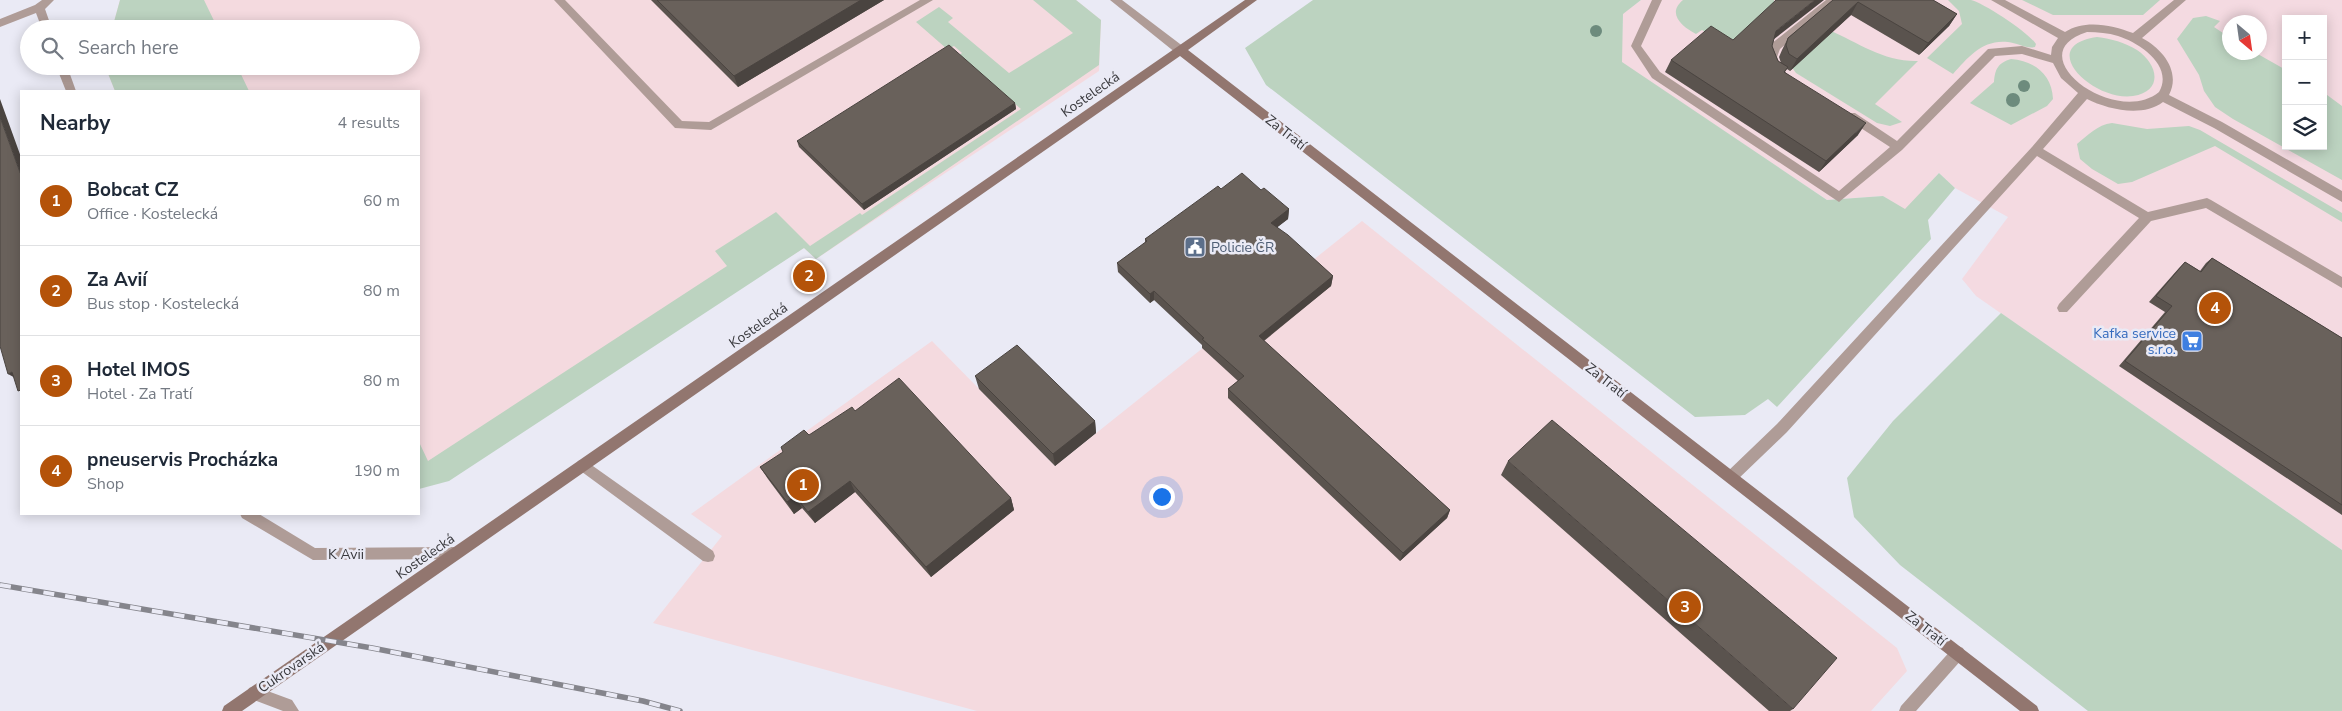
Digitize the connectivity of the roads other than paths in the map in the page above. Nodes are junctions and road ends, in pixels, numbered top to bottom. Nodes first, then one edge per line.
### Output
1 (49, 0) edge
2 (559, 0) edge
3 (928, 0) edge
4 (1115, 0) edge
5 (1252, 0) edge
6 (1657, 0) edge
7 (1833, 0) edge
8 (1996, 0) edge
9 (2181, 0) edge
10 (39, 8) junction
11 (44, 20) edge
12 (0, 23) edge
13 (2063, 36) junction
14 (2135, 38) junction
15 (1180, 50) junction
16 (2056, 60) junction
17 (1785, 74) edge
18 (64, 75) edge
19 (70, 90) edge
20 (2085, 93) junction
21 (2163, 97) junction
22 (1842, 110) edge
23 (1898, 147) junction
24 (2036, 150) junction
25 (2342, 197) edge
26 (2147, 217) junction
27 (2342, 282) edge
28 (2064, 308) dead end
29 (583, 465) junction
30 (1731, 476) junction
31 (249, 515) edge
32 (456, 554) junction
33 (708, 556) dead end
34 (329, 640) joint
35 (1958, 653) junction
36 (254, 693) junction
37 (229, 711) edge
38 (292, 711) edge
39 (1906, 711) edge
40 (2032, 711) edge

1 - 10 street
2 - 3 street
4 - 15 street
5 - 15 street, Kostelecká
6 - 23 street
7 - 17 street
8 - 13 street
9 - 14 street
10 - 11 street
10 - 12 street
13 - 14 street
13 - 16 street
14 - 21 street
15 - 29 street, Kostelecká
15 - 30 street, Za Tratí
16 - 20 street
16 - 23 street
18 - 19 street
20 - 21 street
20 - 24 street
21 - 25 street
22 - 23 street
24 - 26 street
24 - 30 street
26 - 27 street
26 - 28 street
29 - 32 street, Kostelecká
29 - 33 street
30 - 35 street, Za Tratí
31 - 32 street, K Avii
32 - 34 street, Kostelecká
34 - 36 street, Cukrovarská
35 - 39 street
35 - 40 street, Za Tratí
36 - 37 street, Cukrovarská
36 - 38 street

